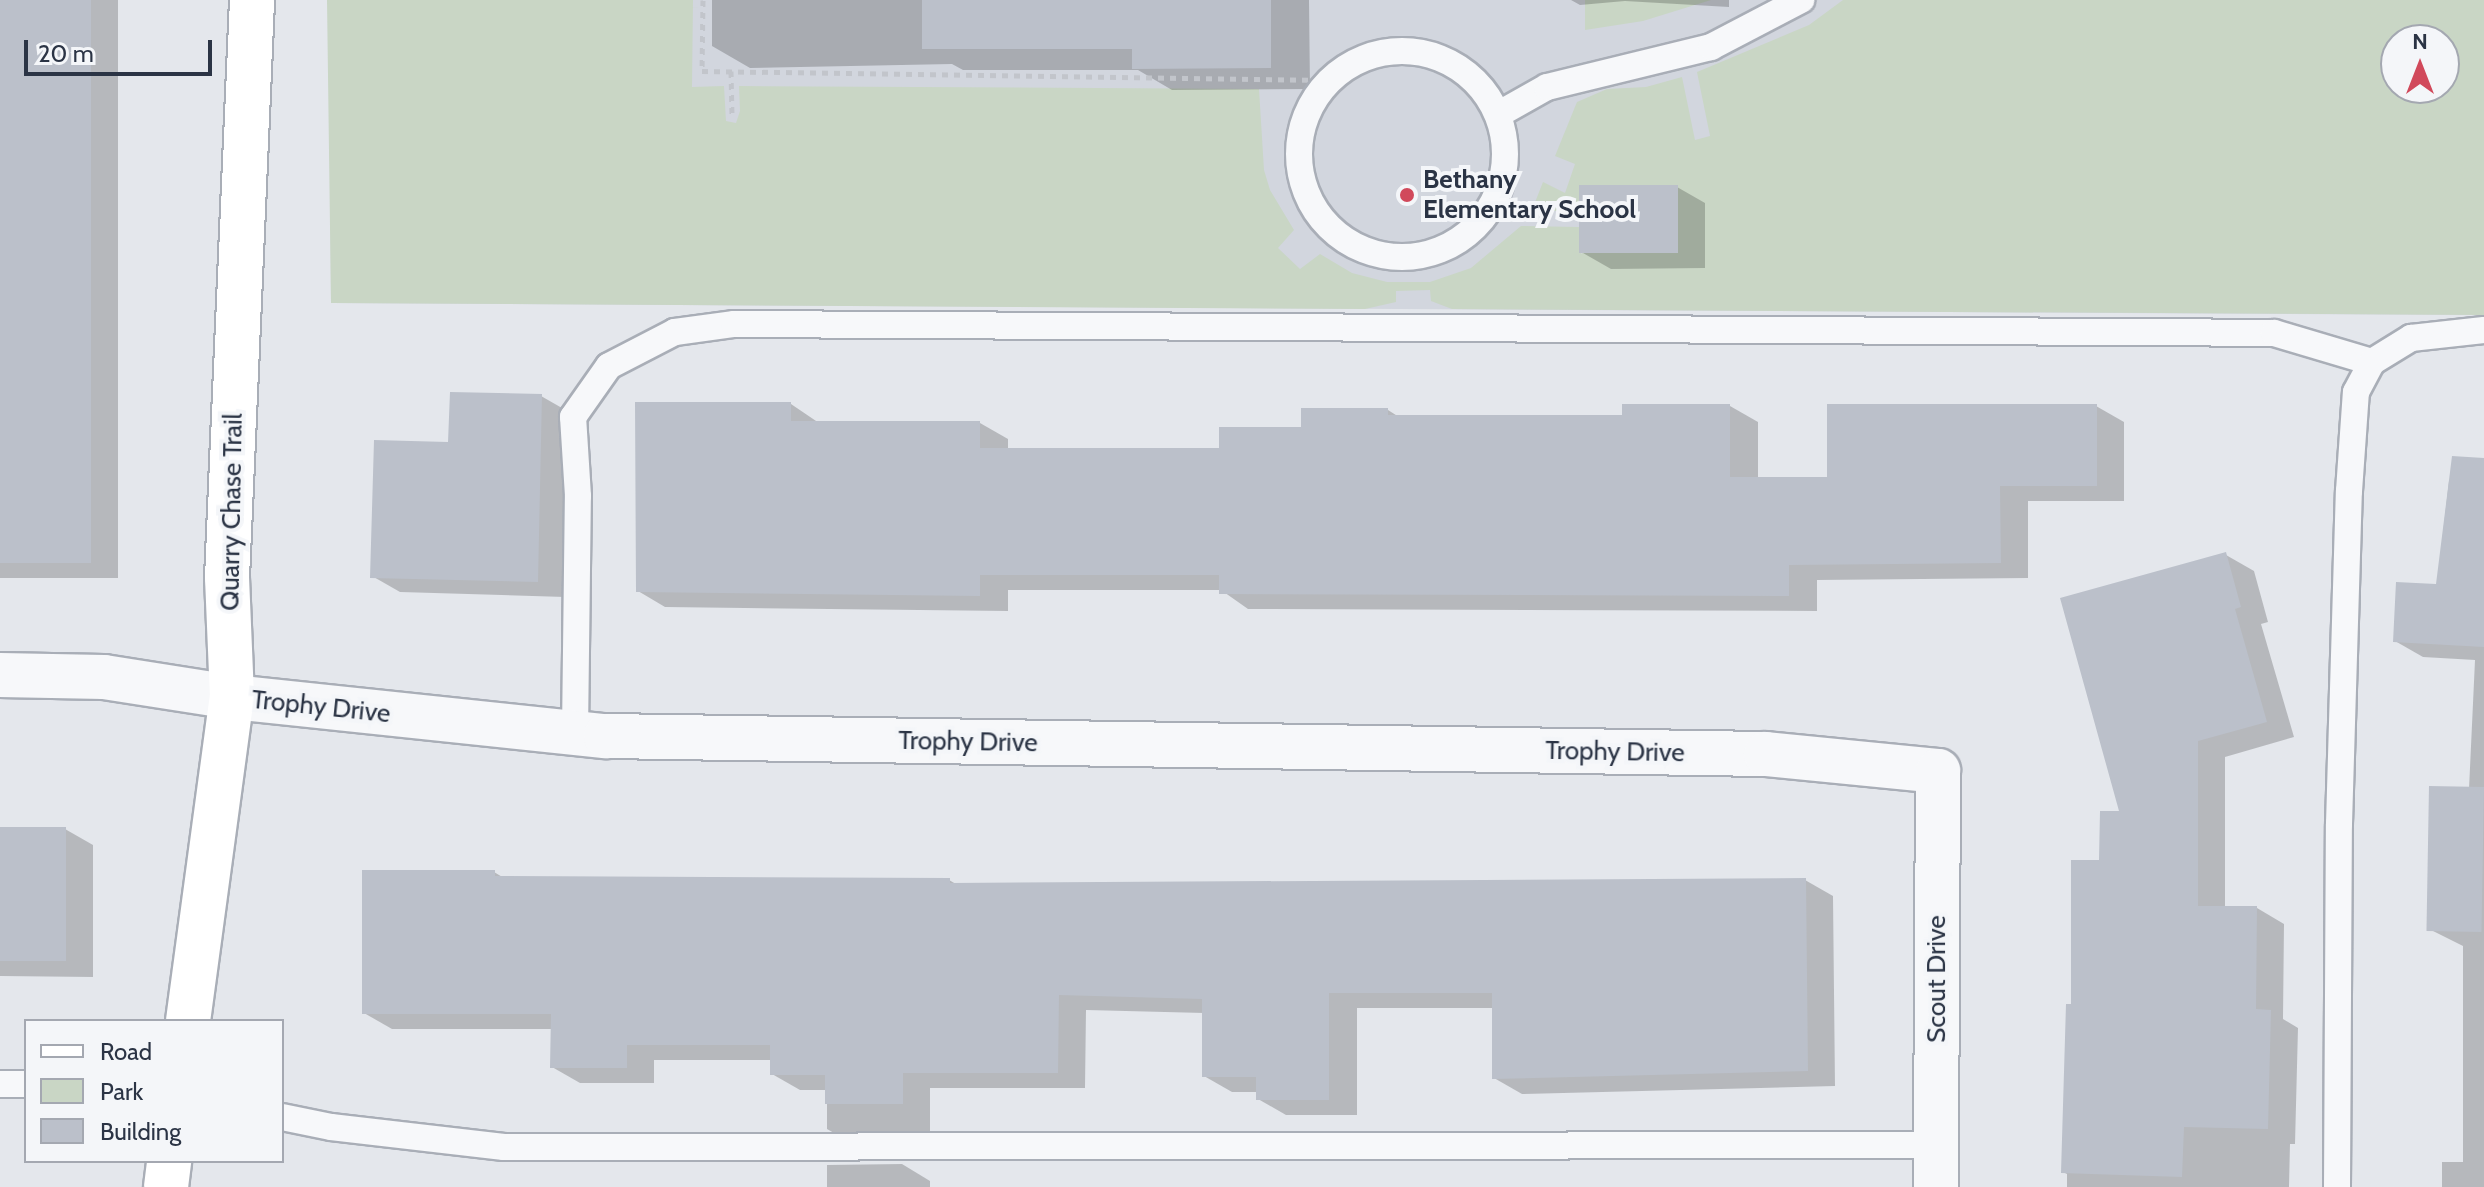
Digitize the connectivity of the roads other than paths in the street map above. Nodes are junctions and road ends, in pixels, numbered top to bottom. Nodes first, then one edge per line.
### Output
1 (252, 0) edge
2 (1801, 0) edge
3 (1499, 114) junction
4 (2484, 330) edge
5 (2372, 362) junction
6 (0, 675) edge
7 (232, 697) junction
8 (575, 733) junction
9 (1938, 771) joint
10 (188, 1019) edge
11 (0, 1084) edge
12 (24, 1084) edge
13 (284, 1117) edge
14 (169, 1163) edge
15 (1936, 1166) edge
16 (166, 1187) edge
17 (2337, 1187) edge

1 - 7 street, Quarry Chase Trail
2 - 3 lane
3 - 3 lane
4 - 5 lane
5 - 8 lane
5 - 17 lane
6 - 7 street, Trophy Drive
7 - 8 street, Trophy Drive
7 - 10 street, Quarry Chase Trail
8 - 9 street, Trophy Drive
9 - 15 street, Scout Drive
11 - 12 lane
13 - 15 lane
14 - 16 street

